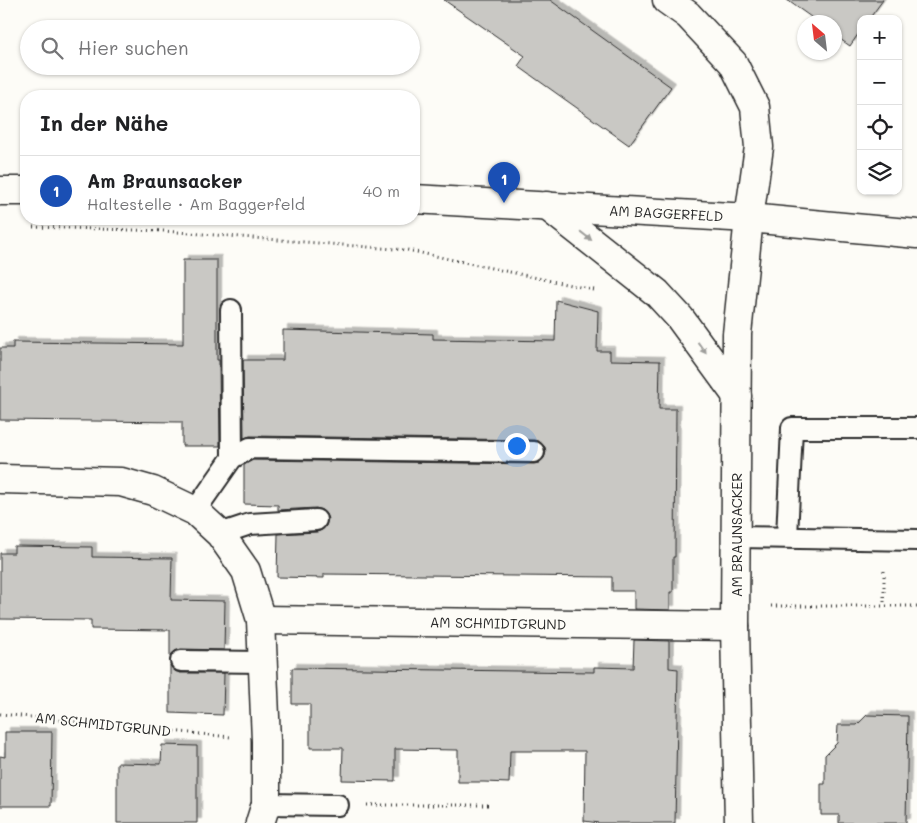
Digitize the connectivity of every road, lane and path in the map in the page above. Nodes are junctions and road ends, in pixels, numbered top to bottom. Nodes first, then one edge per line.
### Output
1 (684, 5) edge
2 (0, 191) edge
3 (20, 191) edge
4 (420, 199) edge
5 (547, 206) junction
6 (749, 218) junction
7 (29, 227) dead end
8 (917, 234) edge
9 (603, 292) dead end
10 (231, 310) dead end
11 (737, 396) junction
12 (917, 428) edge
13 (534, 452) dead end
14 (232, 458) junction
15 (0, 479) edge
16 (195, 511) junction
17 (316, 520) dead end
18 (220, 534) junction
19 (736, 537) junction
20 (787, 537) junction
21 (917, 540) edge
22 (917, 606) edge
23 (735, 616) junction
24 (261, 620) junction
25 (181, 660) dead end
26 (263, 662) junction
27 (0, 714) edge
28 (266, 741) junction
29 (338, 805) joint
30 (492, 805) dead end
31 (263, 814) edge
32 (739, 823) edge

1 - 6 street, AM BRAUNSACKER
2 - 3 street
4 - 5 street, AM BAGGERFELD
5 - 6 street, AM BAGGERFELD
5 -> 11 street
6 - 8 street, AM BAGGERFELD
6 - 11 street, AM BRAUNSACKER
7 - 9 path
10 - 14 lane
11 - 19 street, AM BRAUNSACKER
12 - 20 lane
13 - 14 lane
14 - 16 lane
15 - 16 street
16 - 18 street
17 - 18 lane
18 - 24 street
19 - 20 lane
19 - 23 street, AM BRAUNSACKER
20 - 21 lane
22 - 23 path
23 - 24 street, AM SCHMIDTGRUND
23 - 32 street, AM BRAUNSACKER
24 - 26 street
25 - 26 lane
26 - 28 street
27 - 28 path, AM SCHMIDTGRUND
28 - 31 street
29 - 30 path
29 - 31 lane

